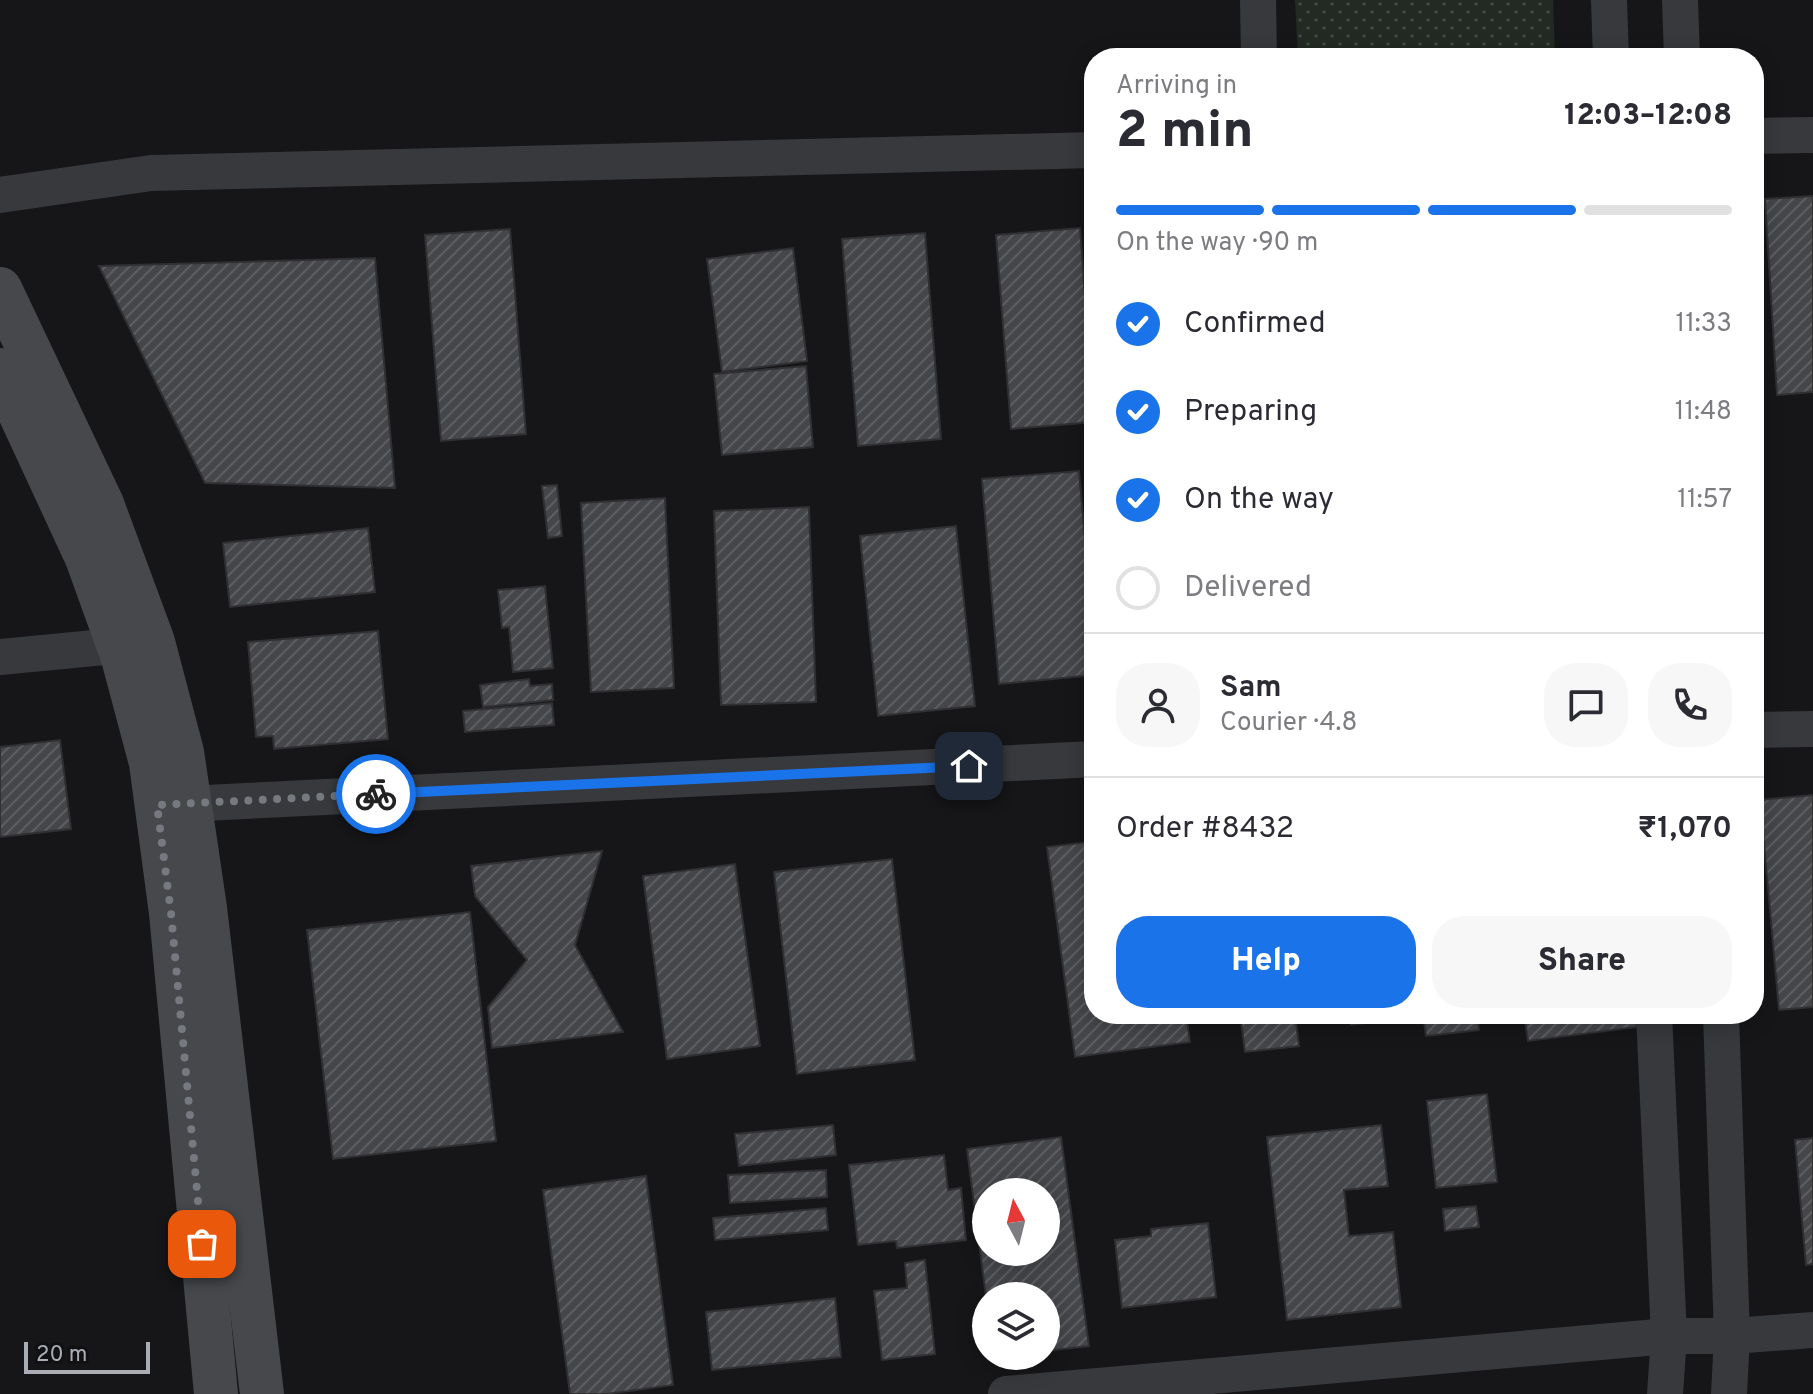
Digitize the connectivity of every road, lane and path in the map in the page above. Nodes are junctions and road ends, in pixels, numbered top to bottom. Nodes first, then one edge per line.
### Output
1 (1258, 0) edge
2 (1609, 0) edge
3 (1680, 0) edge
4 (1259, 48) edge
5 (1611, 48) edge
6 (1682, 48) edge
7 (1813, 135) edge
8 (1764, 136) edge
9 (1084, 150) edge
10 (0, 195) edge
11 (0, 289) edge
12 (0, 370) edge
13 (136, 644) junction
14 (0, 657) edge
15 (1813, 729) edge
16 (1764, 730) edge
17 (1084, 759) edge
18 (173, 804) junction
19 (1654, 1024) edge
20 (1721, 1024) edge
21 (1813, 1330) edge
22 (1669, 1336) junction
23 (1732, 1336) junction
24 (216, 1394) edge
25 (262, 1394) edge
26 (1006, 1394) edge
27 (1665, 1394) edge
28 (1729, 1394) edge

1 - 4 street
2 - 5 street
3 - 6 street
7 - 8 street
9 - 10 street
11 - 13 street
12 - 13 street
13 - 14 street
13 - 18 street
15 - 16 street
17 - 18 street
18 - 24 street
18 - 25 street
19 - 22 street
20 - 23 street
21 - 23 street
22 - 23 street
22 - 26 street
22 - 27 street
23 - 28 street

